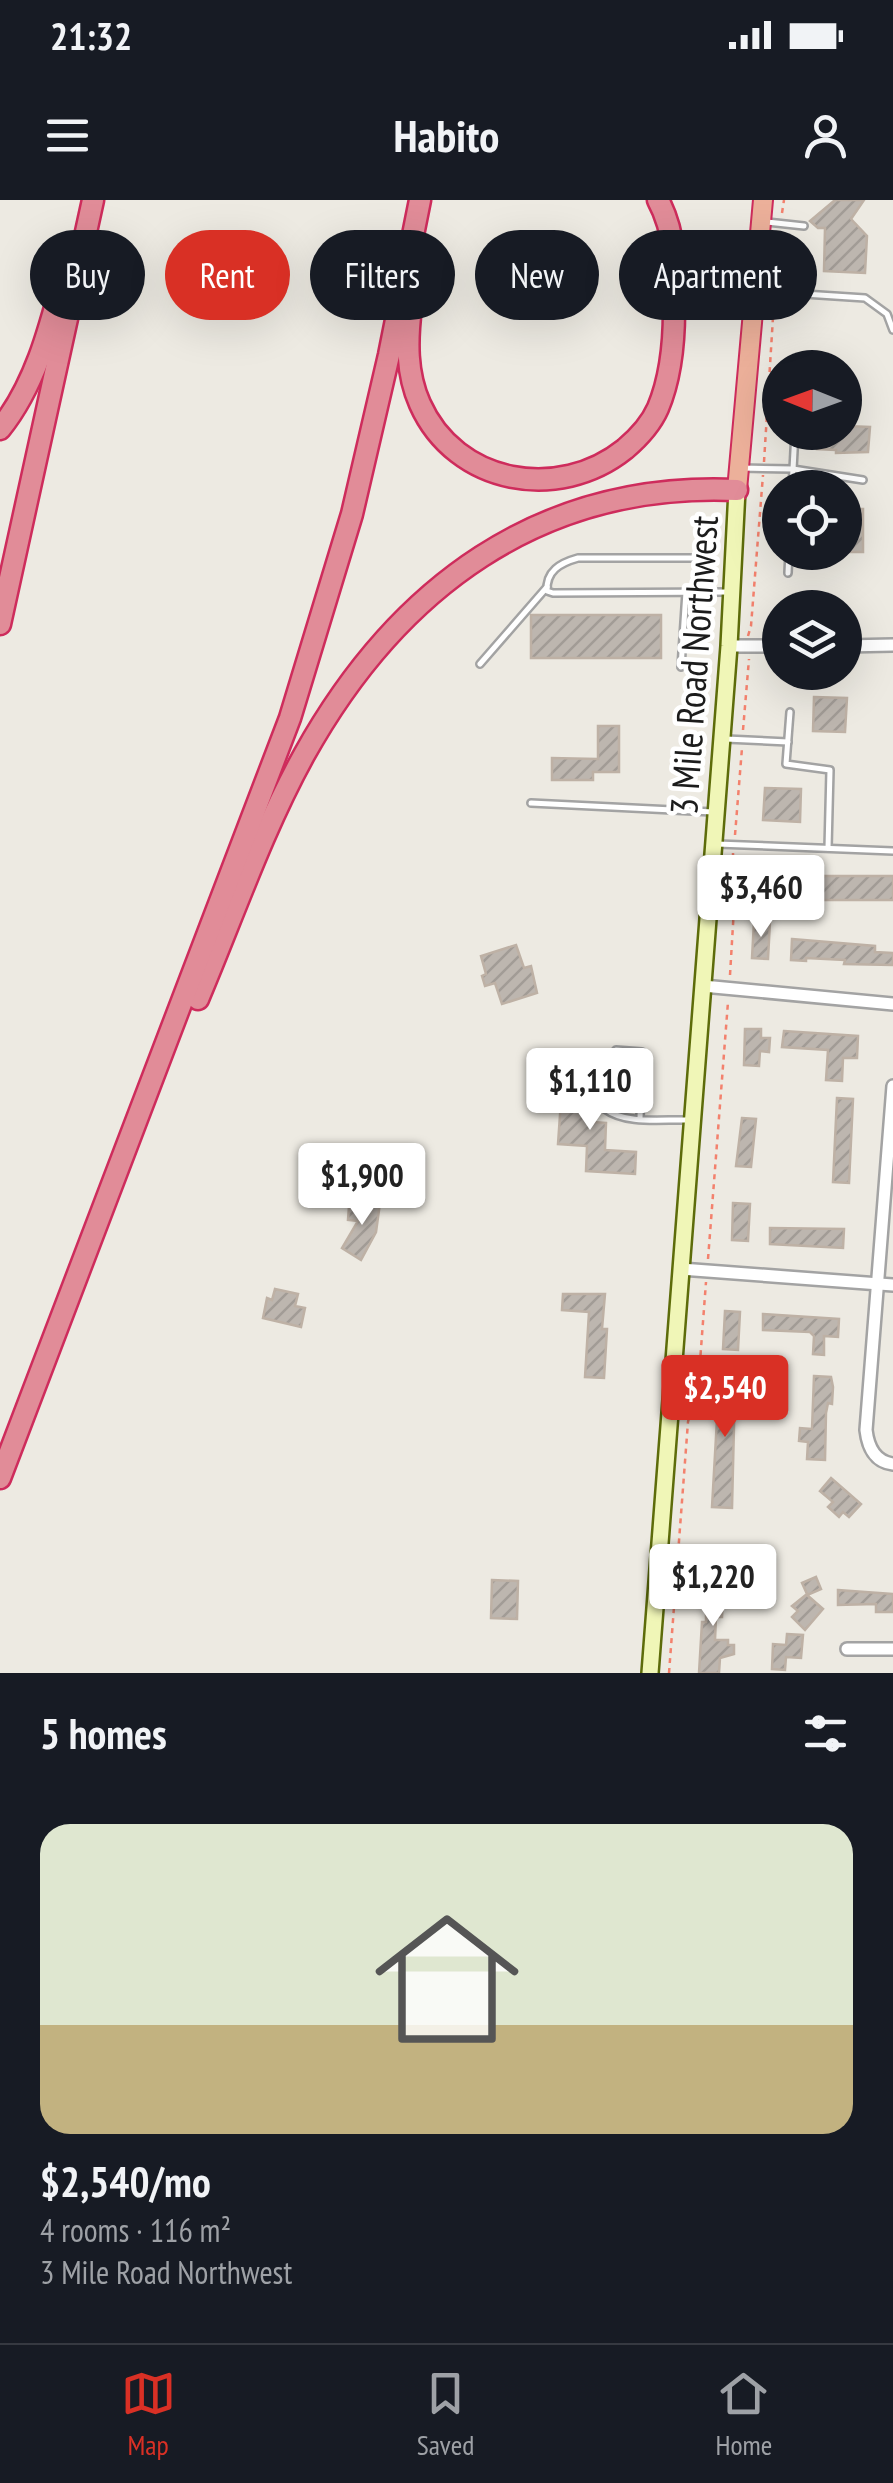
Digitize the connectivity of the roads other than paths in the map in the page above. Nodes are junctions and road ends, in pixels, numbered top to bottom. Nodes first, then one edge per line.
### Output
1 (420, 200) edge
2 (658, 200) edge
3 (763, 200) edge
4 (93, 203) edge
5 (761, 221) junction
6 (804, 226) dead end
7 (414, 230) edge
8 (762, 230) edge
9 (817, 295) edge
10 (395, 320) edge
11 (410, 320) edge
12 (761, 320) edge
13 (893, 330) edge
14 (0, 429) edge
15 (795, 450) edge
16 (739, 468) junction
17 (793, 470) joint
18 (737, 490) junction
19 (788, 570) edge
20 (788, 574) dead end
21 (547, 587) junction
22 (686, 592) junction
23 (699, 592) junction
24 (732, 592) junction
25 (0, 624) edge
26 (893, 645) edge
27 (729, 646) junction
28 (762, 646) edge
29 (862, 646) edge
30 (480, 664) dead end
31 (681, 667) dead end
32 (790, 712) dead end
33 (722, 738) junction
34 (788, 742) junction
35 (532, 803) dead end
36 (716, 812) junction
37 (714, 844) junction
38 (828, 848) junction
39 (893, 851) edge
40 (703, 986) junction
41 (893, 1004) edge
42 (893, 1086) edge
43 (146, 1098) junction
44 (640, 1118) junction
45 (692, 1120) junction
46 (680, 1269) junction
47 (877, 1286) junction
48 (893, 1286) edge
49 (890, 1464) edge
50 (0, 1478) edge
51 (847, 1649) dead end
52 (893, 1649) edge
53 (650, 1673) edge

1 - 7 highway
2 - 11 highway
3 - 5 highway, 3 Mile Road Northwest
4 - 14 highway
4 - 25 highway
5 - 6 lane
5 - 8 highway, 3 Mile Road Northwest
9 - 13 lane
10 - 43 highway
12 - 16 highway, 3 Mile Road Northwest
15 - 17 lane
16 - 17 lane
16 - 18 highway, 3 Mile Road Northwest
18 - 24 main road, 3 Mile Road Northwest
18 - 43 highway
19 - 20 lane
21 - 22 lane
21 - 23 lane
21 - 30 lane
22 - 23 lane
22 - 31 lane
23 - 24 lane
24 - 27 main road, 3 Mile Road Northwest
26 - 29 street
27 - 28 street
27 - 33 main road, 3 Mile Road Northwest
32 - 34 lane
33 - 34 lane
33 - 36 main road, 3 Mile Road Northwest
34 - 38 lane
35 - 36 lane
36 - 37 main road, 3 Mile Road Northwest
37 - 38 lane
37 - 40 main road, 3 Mile Road Northwest
38 - 39 lane
40 - 41 street
40 - 45 main road, 3 Mile Road Northwest
42 - 47 street
43 - 50 highway
44 - 44 lane
44 - 45 lane
45 - 46 main road, 3 Mile Road Northwest
46 - 47 street
46 - 53 main road, 3 Mile Road Northwest
47 - 48 street
47 - 49 street
51 - 52 street

